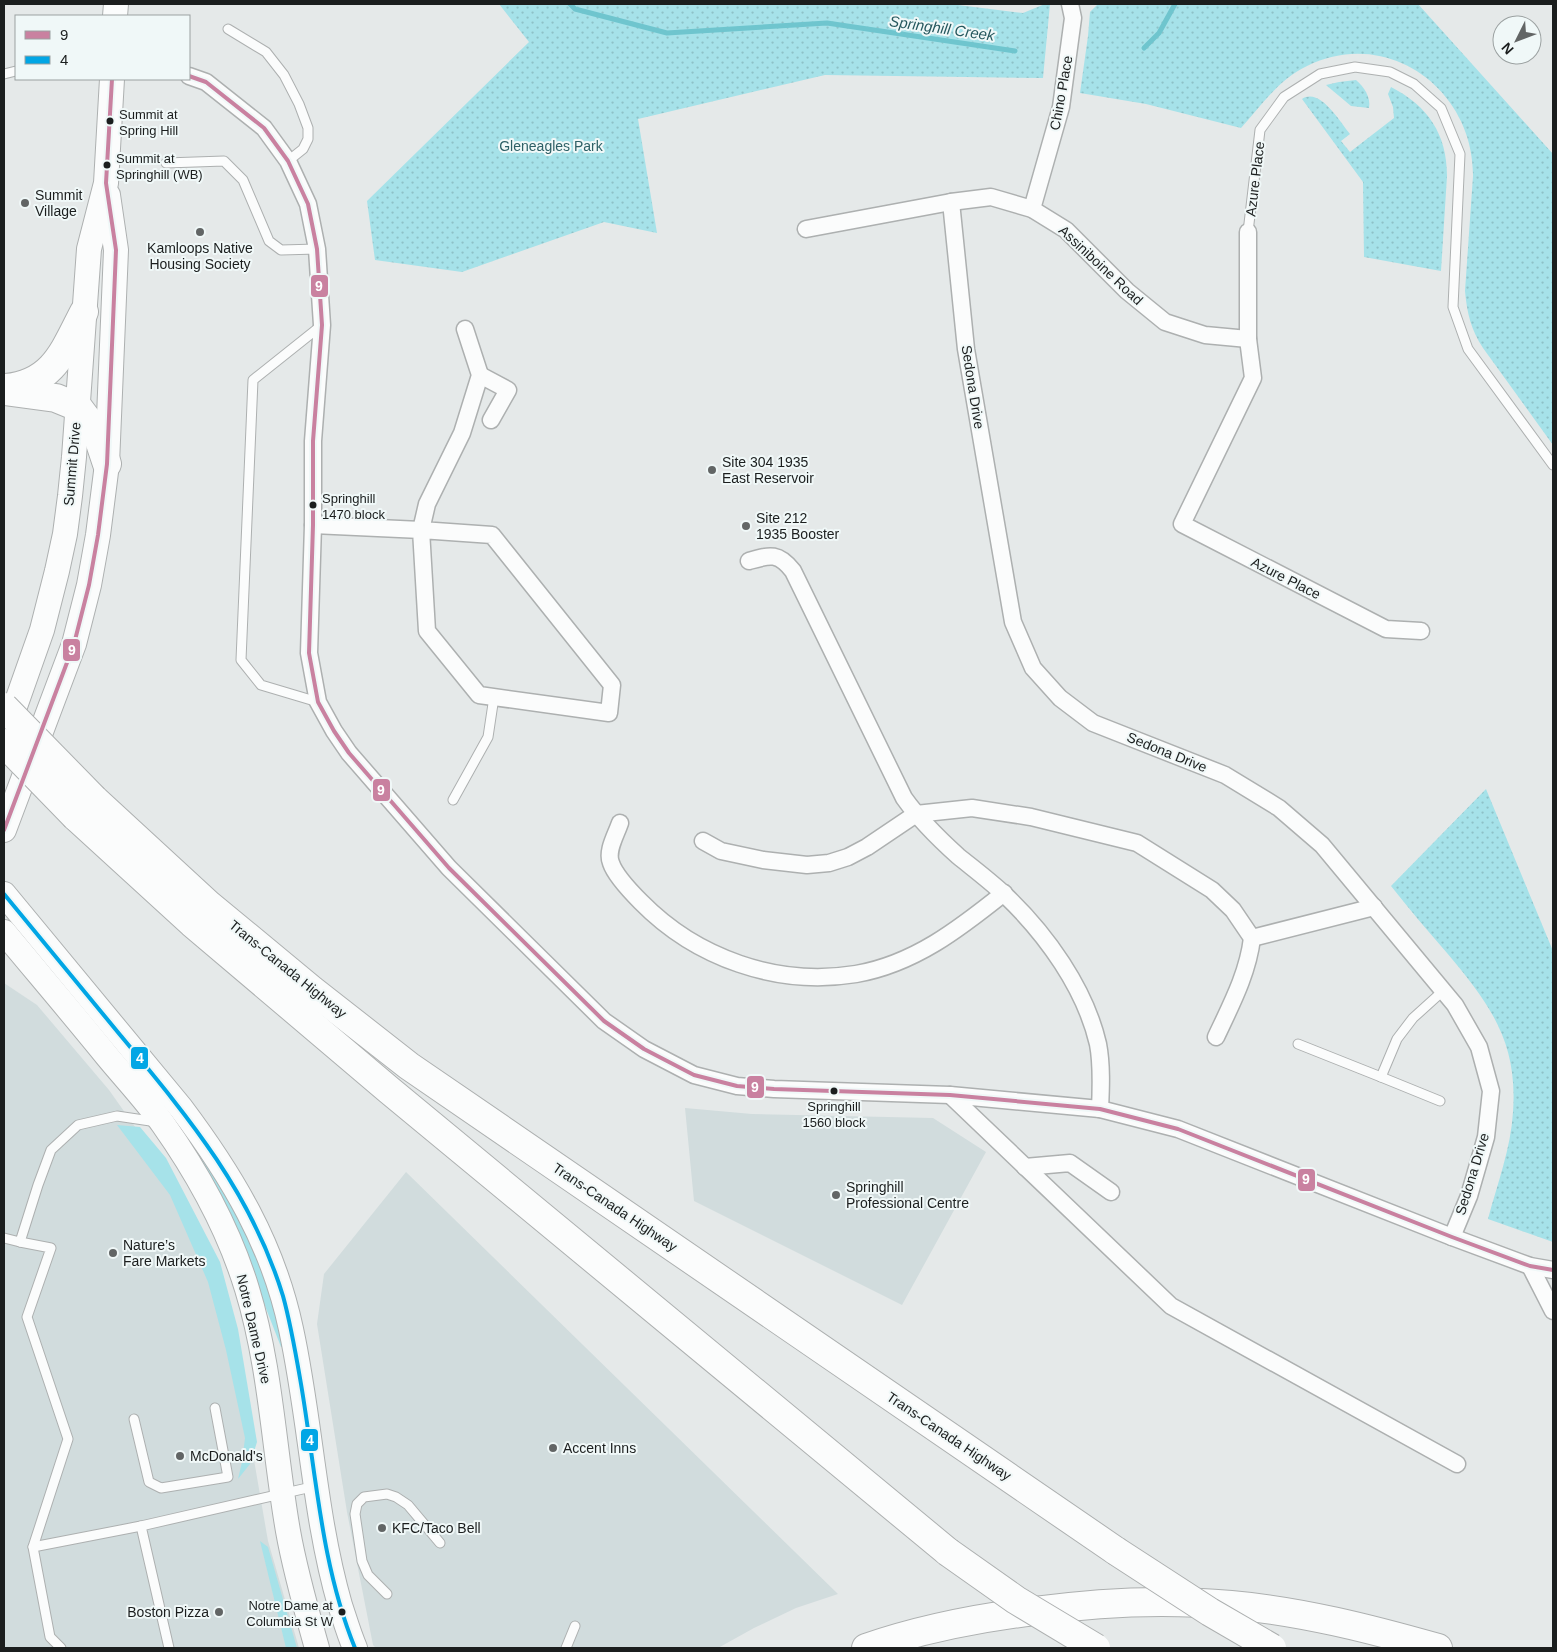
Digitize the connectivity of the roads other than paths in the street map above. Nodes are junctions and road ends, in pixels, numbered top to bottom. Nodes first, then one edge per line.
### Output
1 (1070, 4) edge
2 (228, 28) dead end
3 (190, 76) edge
4 (112, 80) edge
5 (288, 160) junction
6 (166, 163) dead end
7 (106, 183) junction
8 (951, 202) junction
9 (1032, 209) junction
10 (806, 229) dead end
11 (1248, 232) joint
12 (317, 249) junction
13 (84, 312) junction
14 (322, 325) junction
15 (465, 328) dead end
16 (1248, 339) junction
17 (480, 375) junction
18 (4, 390) edge
19 (78, 406) junction
20 (492, 420) dead end
21 (107, 464) junction
22 (1553, 465) edge
23 (313, 525) junction
24 (421, 530) junction
25 (749, 561) dead end
26 (1421, 631) dead end
27 (494, 697) junction
28 (318, 702) junction
29 (4, 707) edge
30 (4, 738) edge
31 (4, 743) edge
32 (453, 800) dead end
33 (85, 808) junction
34 (916, 814) junction
35 (620, 823) dead end
36 (4, 830) edge
37 (703, 841) dead end
38 (1004, 893) junction
39 (4, 894) edge
40 (1374, 908) junction
41 (4, 932) edge
42 (1252, 938) junction
43 (4, 963) edge
44 (39, 975) junction
45 (1444, 990) junction
46 (1216, 1037) dead end
47 (1298, 1044) dead end
48 (1381, 1077) junction
49 (950, 1096) junction
50 (1440, 1101) dead end
51 (1100, 1109) junction
52 (162, 1123) junction
53 (1025, 1167) junction
54 (1110, 1192) dead end
55 (1452, 1236) junction
56 (4, 1238) edge
57 (20, 1242) junction
58 (1530, 1266) junction
59 (1553, 1270) edge
60 (1553, 1311) edge
61 (215, 1408) dead end
62 (134, 1419) dead end
63 (1457, 1464) dead end
64 (316, 1486) junction
65 (283, 1494) junction
66 (141, 1526) junction
67 (440, 1543) dead end
68 (34, 1547) junction
69 (387, 1594) dead end
70 (575, 1626) dead end
71 (61, 1648) edge
72 (169, 1648) edge
73 (317, 1648) edge
74 (355, 1648) edge
75 (566, 1648) edge
76 (866, 1648) edge
77 (1096, 1648) edge
78 (1272, 1648) edge
79 (1438, 1648) edge

1 - 9 street, Chino Place
2 - 5 lane
3 - 5 street
4 - 7 main road, Summit Drive
5 - 12 street
6 - 12 lane
7 - 13 main road, Summit Drive
7 - 21 main road, Summit Drive
8 - 9 street, Assiniboine Road
8 - 10 street, Assiniboine Road
8 - 40 street, Sedona Drive
9 - 16 street, Assiniboine Road
11 - 16 street, Azure Place
11 - 22 lane, Azure Place
12 - 14 street
13 - 18 highway
13 - 19 main road, Summit Drive
14 - 23 street
14 - 28 lane
15 - 17 street
16 - 26 street, Azure Place
17 - 20 street
17 - 24 street
18 - 19 highway
19 - 21 highway
19 - 30 main road, Summit Drive
21 - 36 main road, Summit Drive
23 - 24 street
23 - 28 street
24 - 27 street
24 - 27 street
25 - 34 street
27 - 32 lane
28 - 49 street
29 - 33 highway, Trans-Canada Highway, bridge
31 - 33 highway, Trans-Canada Highway, bridge
33 - 77 highway, Trans-Canada Highway, bridge
33 - 78 highway, Trans-Canada Highway, bridge
34 - 37 street
34 - 38 street
34 - 42 street
35 - 38 street
38 - 51 street
39 - 64 main road
40 - 42 street
40 - 45 street, Sedona Drive
41 - 44 main road, Notre Dame Drive
42 - 46 street
43 - 44 main road
44 - 52 main road, Notre Dame Drive
45 - 48 lane
45 - 55 street, Sedona Drive
47 - 48 lane
48 - 50 lane
49 - 51 street
49 - 53 street
51 - 55 street
52 - 57 lane
52 - 65 main road, Notre Dame Drive
53 - 54 street
53 - 63 street
55 - 58 street
56 - 57 lane
57 - 68 lane
58 - 59 street
58 - 60 street
61 - 62 lane
64 - 65 lane
64 - 74 main road
65 - 66 lane
65 - 73 main road, Notre Dame Drive
66 - 68 lane
66 - 72 lane
67 - 69 lane
68 - 71 lane
70 - 75 lane
76 - 79 highway

